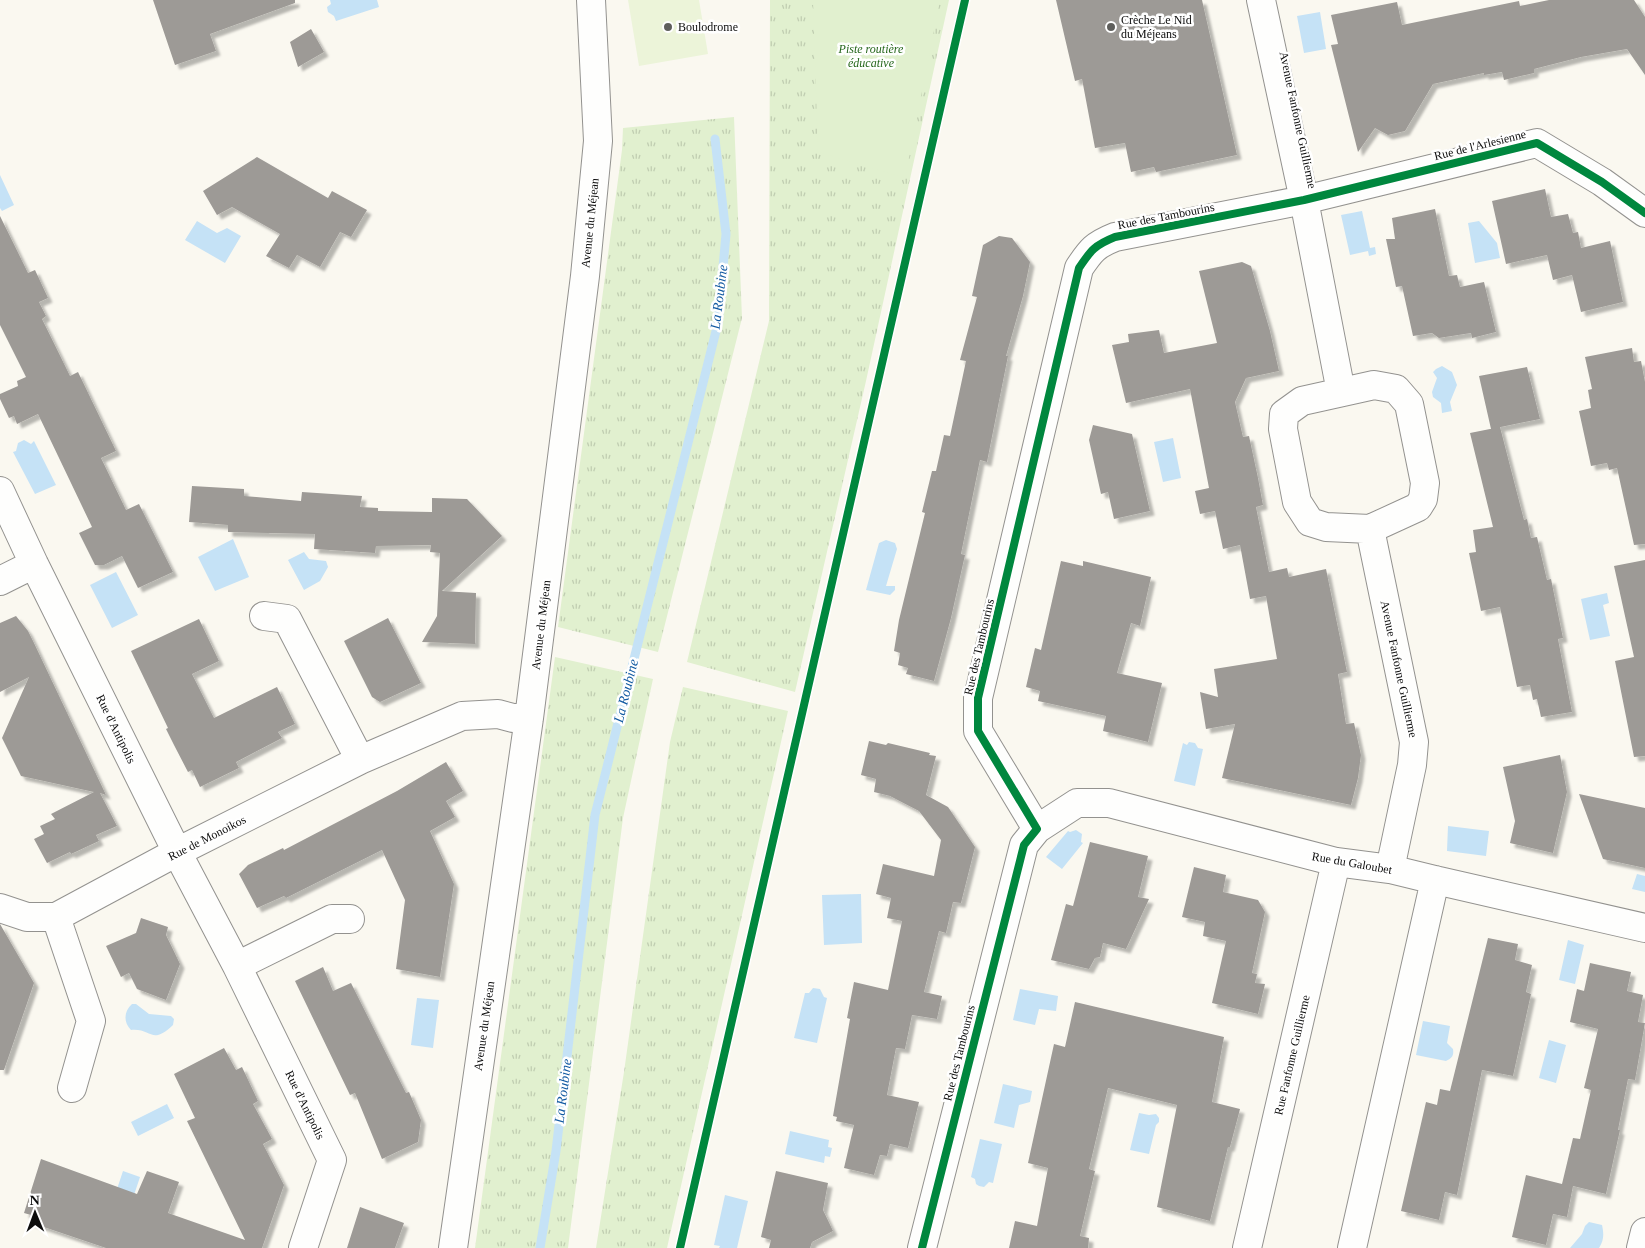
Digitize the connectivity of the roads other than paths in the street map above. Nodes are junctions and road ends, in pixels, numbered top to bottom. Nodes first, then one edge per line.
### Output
1 (592, 0) edge
2 (1261, 0) edge
3 (1304, 200) junction
4 (1645, 213) edge
5 (1341, 392) junction
6 (0, 491) edge
7 (1370, 529) junction
8 (34, 564) junction
9 (0, 581) edge
10 (264, 616) dead end
11 (529, 718) junction
12 (360, 760) junction
13 (1037, 829) junction
14 (177, 852) junction
15 (1336, 862) junction
16 (1390, 869) junction
17 (1435, 880) junction
18 (0, 908) edge
19 (56, 918) junction
20 (350, 919) dead end
21 (1645, 928) edge
22 (237, 966) junction
23 (72, 1088) dead end
24 (1645, 1232) edge
25 (303, 1248) edge
26 (453, 1248) edge
27 (921, 1248) edge
28 (1247, 1248) edge
29 (1352, 1248) edge
30 (1641, 1248) edge

1 - 11 street, Avenue du Méjean
2 - 3 street, Avenue Fanfonne Guillierme
3 - 4 street, Rue de l'Arlesienne
3 - 5 street, Avenue Fanfonne Guillierme
3 - 13 street, Rue des Tambourins
5 - 7 street
5 - 7 street
6 - 8 street, Rue d'Antipolis
7 - 16 street, Avenue Fanfonne Guillierme
8 - 9 street
8 - 14 street, Rue d'Antipolis
10 - 12 street
11 - 12 street, Rue de Monoikos
11 - 26 street, Avenue du Méjean
12 - 14 street, Rue de Monoikos
13 - 15 street, Rue du Galoubet
13 - 27 street, Rue des Tambourins
14 - 19 street, Rue de Monoikos
14 - 22 street, Rue d'Antipolis
15 - 16 street, Rue du Galoubet
15 - 28 street, Rue Fanfonne Guillierme
16 - 17 street, Rue du Galoubet
17 - 21 street, Rue du Galoubet
17 - 29 street
18 - 19 street, Rue de Monoikos
19 - 23 street
20 - 22 street
22 - 25 street, Rue d'Antipolis
24 - 30 street

